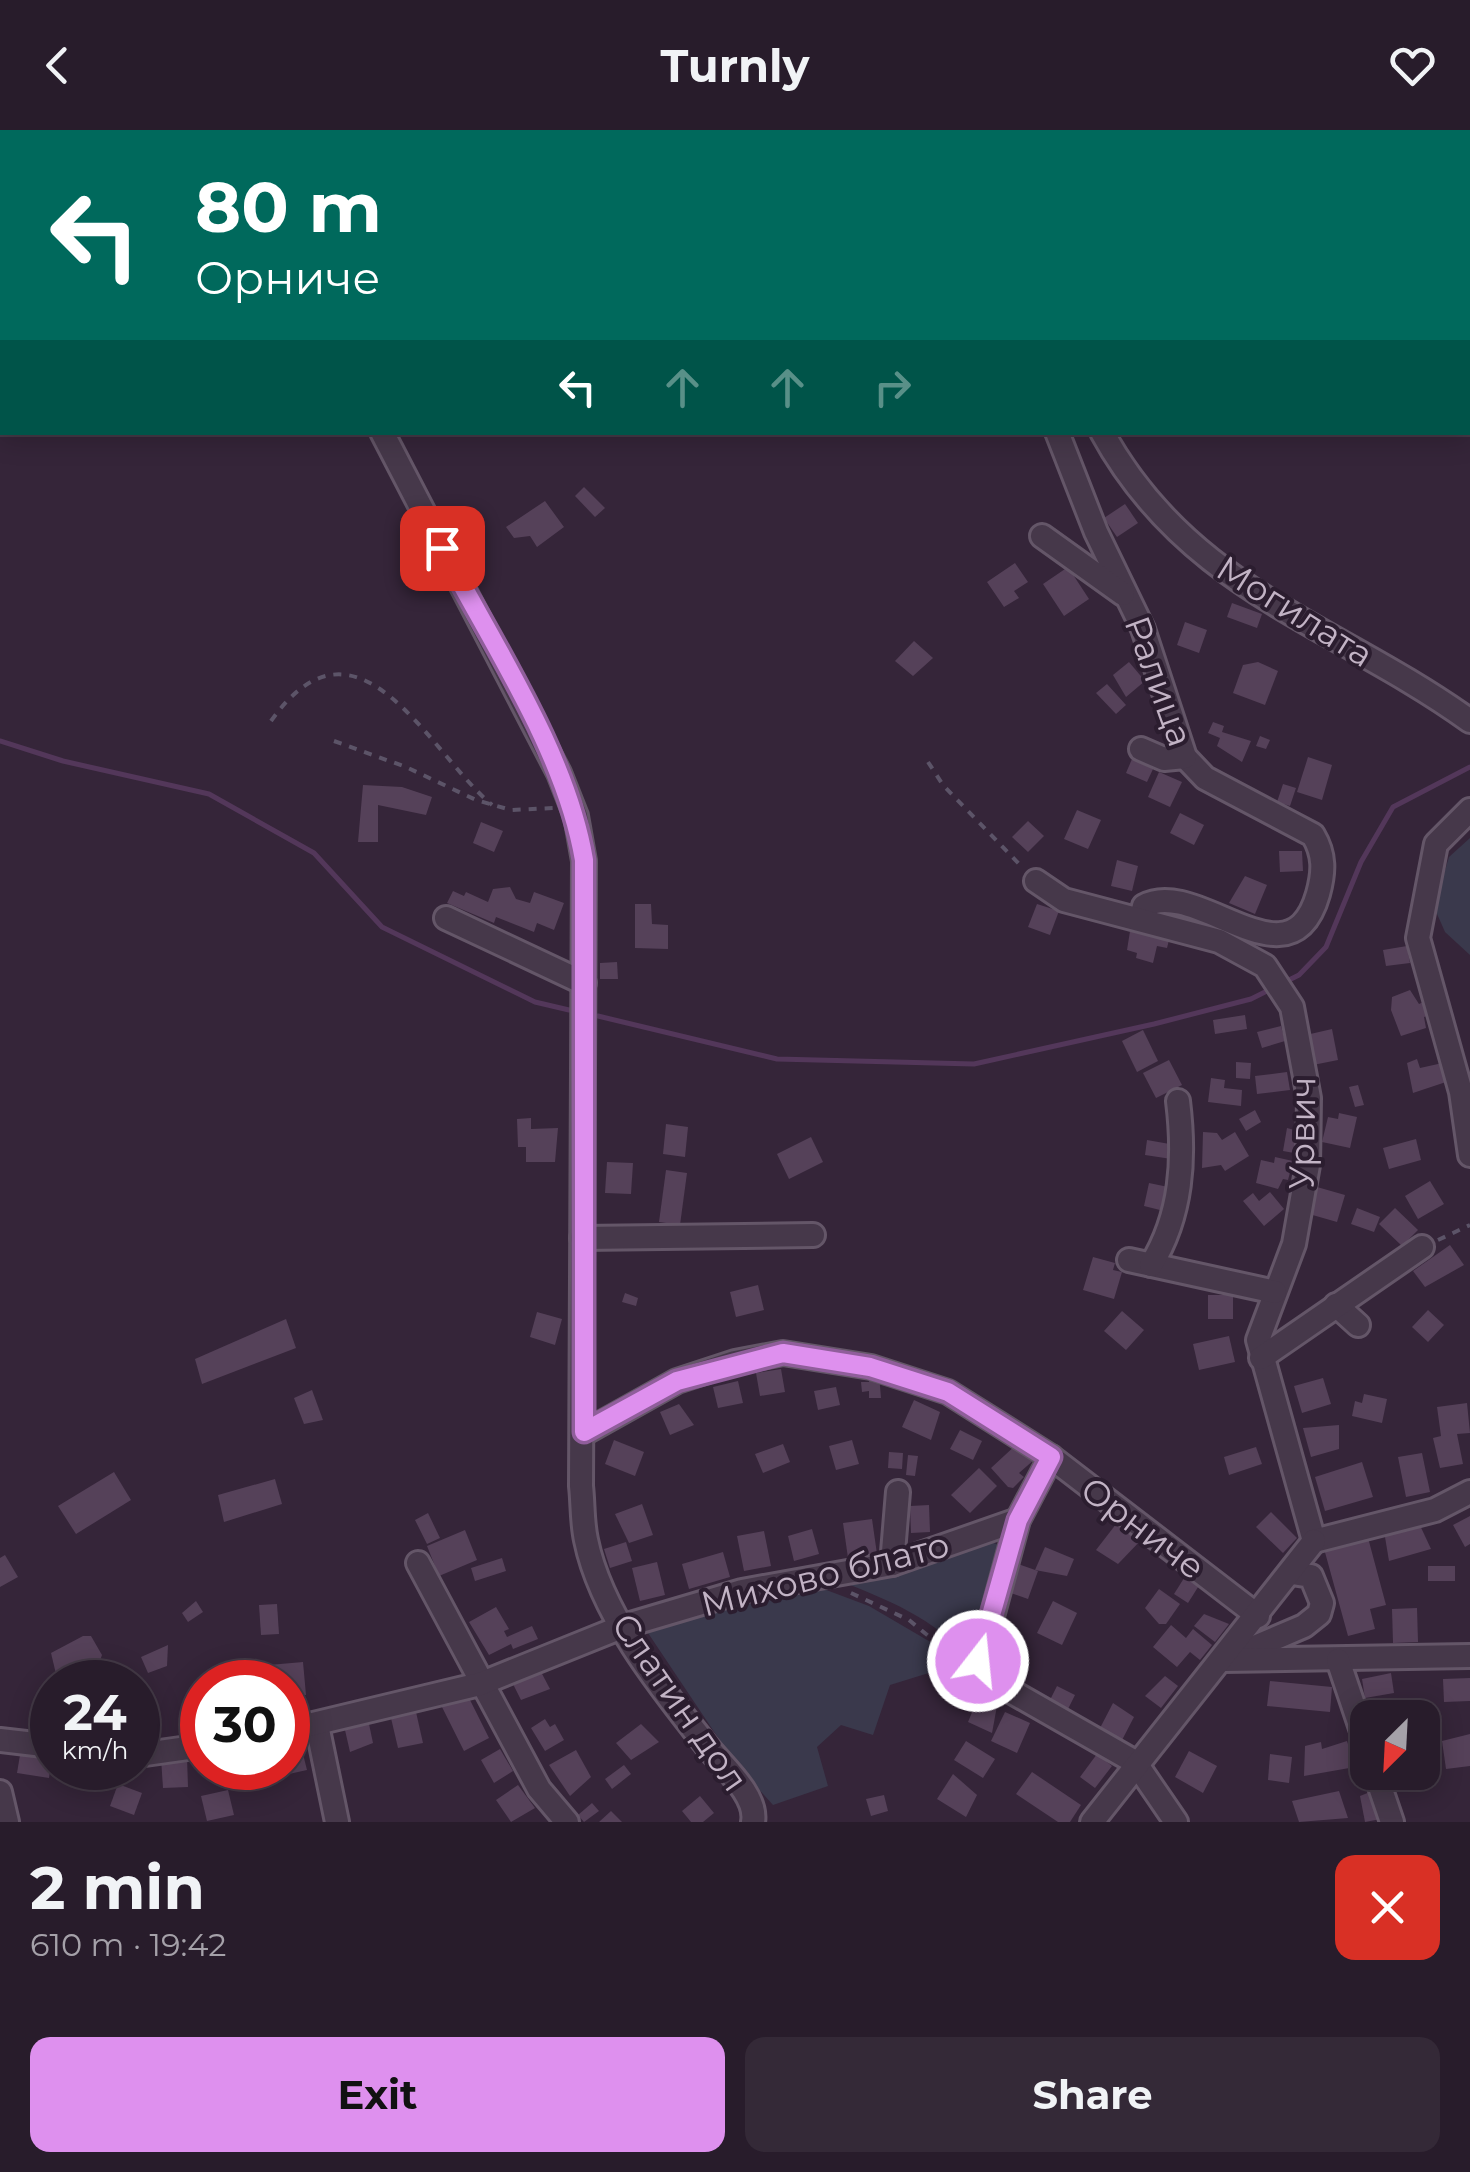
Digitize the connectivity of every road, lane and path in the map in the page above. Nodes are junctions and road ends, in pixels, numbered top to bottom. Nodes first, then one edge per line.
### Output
1 (384, 435) edge
2 (1057, 435) edge
3 (1104, 435) edge
4 (1042, 536) dead end
5 (1126, 596) junction
6 (272, 721) dead end
7 (1470, 721) edge
8 (334, 741) dead end
9 (1142, 749) dead end
10 (1185, 757) junction
11 (928, 762) dead end
12 (492, 805) junction
13 (573, 809) junction
14 (1470, 810) edge
15 (1036, 881) joint
16 (446, 918) dead end
17 (1141, 918) junction
18 (584, 983) junction
19 (1178, 1100) dead end
20 (1470, 1155) edge
21 (1470, 1226) edge
22 (813, 1235) dead end
23 (582, 1238) junction
24 (1422, 1248) joint
25 (1275, 1292) junction
26 (1336, 1305) junction
27 (1358, 1325) dead end
28 (1261, 1358) junction
29 (584, 1432) junction
30 (1051, 1457) junction
31 (898, 1492) dead end
32 (1470, 1492) edge
33 (1018, 1520) junction
34 (1314, 1542) junction
35 (418, 1563) dead end
36 (892, 1564) junction
37 (1292, 1573) junction
38 (816, 1578) junction
39 (1258, 1616) junction
40 (624, 1626) junction
41 (1470, 1656) edge
42 (1223, 1660) junction
43 (1338, 1660) junction
44 (977, 1672) junction
45 (480, 1684) junction
46 (1351, 1700) edge
47 (317, 1725) junction
48 (310, 1726) edge
49 (0, 1740) edge
50 (30, 1743) edge
51 (1136, 1762) junction
52 (1381, 1790) edge
53 (0, 1792) edge
54 (8, 1822) edge
55 (337, 1822) edge
56 (566, 1822) edge
57 (753, 1822) edge
58 (1092, 1822) edge
59 (1176, 1822) edge
60 (1392, 1822) edge

1 - 13 street, Слатин дол
2 - 5 street, Ралица
3 - 7 street, Могилата
4 - 5 street
5 - 10 street, Ралица
6 - 12 path
8 - 12 path
9 - 10 street
10 - 17 street, Ралица
11 - 15 path
12 - 13 path
13 - 18 street, Слатин дол
14 - 20 street
15 - 17 street, Урвич
16 - 18 street
17 - 25 street, Урвич
18 - 23 street, Слатин дол
19 - 25 street
21 - 24 path
22 - 23 street
23 - 29 street, Слатин дол
24 - 26 street
25 - 28 street, Урвич
26 - 27 street
26 - 28 street
28 - 34 street, Урвич
29 - 30 street, Орниче
29 - 40 street, Слатин дол
30 - 33 street
30 - 39 street, Орниче
31 - 36 street
32 - 34 street
33 - 36 street, Михово блато
33 - 44 street
34 - 37 street
35 - 45 street
36 - 38 street, Михово блато
37 - 39 street
37 - 42 street
38 - 40 street, Михово блато
38 - 44 path
39 - 42 street
40 - 45 street, Михово блато
40 - 57 street, Слатин дол
41 - 43 street
42 - 43 street
42 - 51 street
43 - 46 street
44 - 51 street
45 - 47 street, Михово блато
45 - 56 street
47 - 48 street, Михово блато
47 - 55 street
49 - 50 street
51 - 58 street
51 - 59 street
52 - 60 street
53 - 54 street

